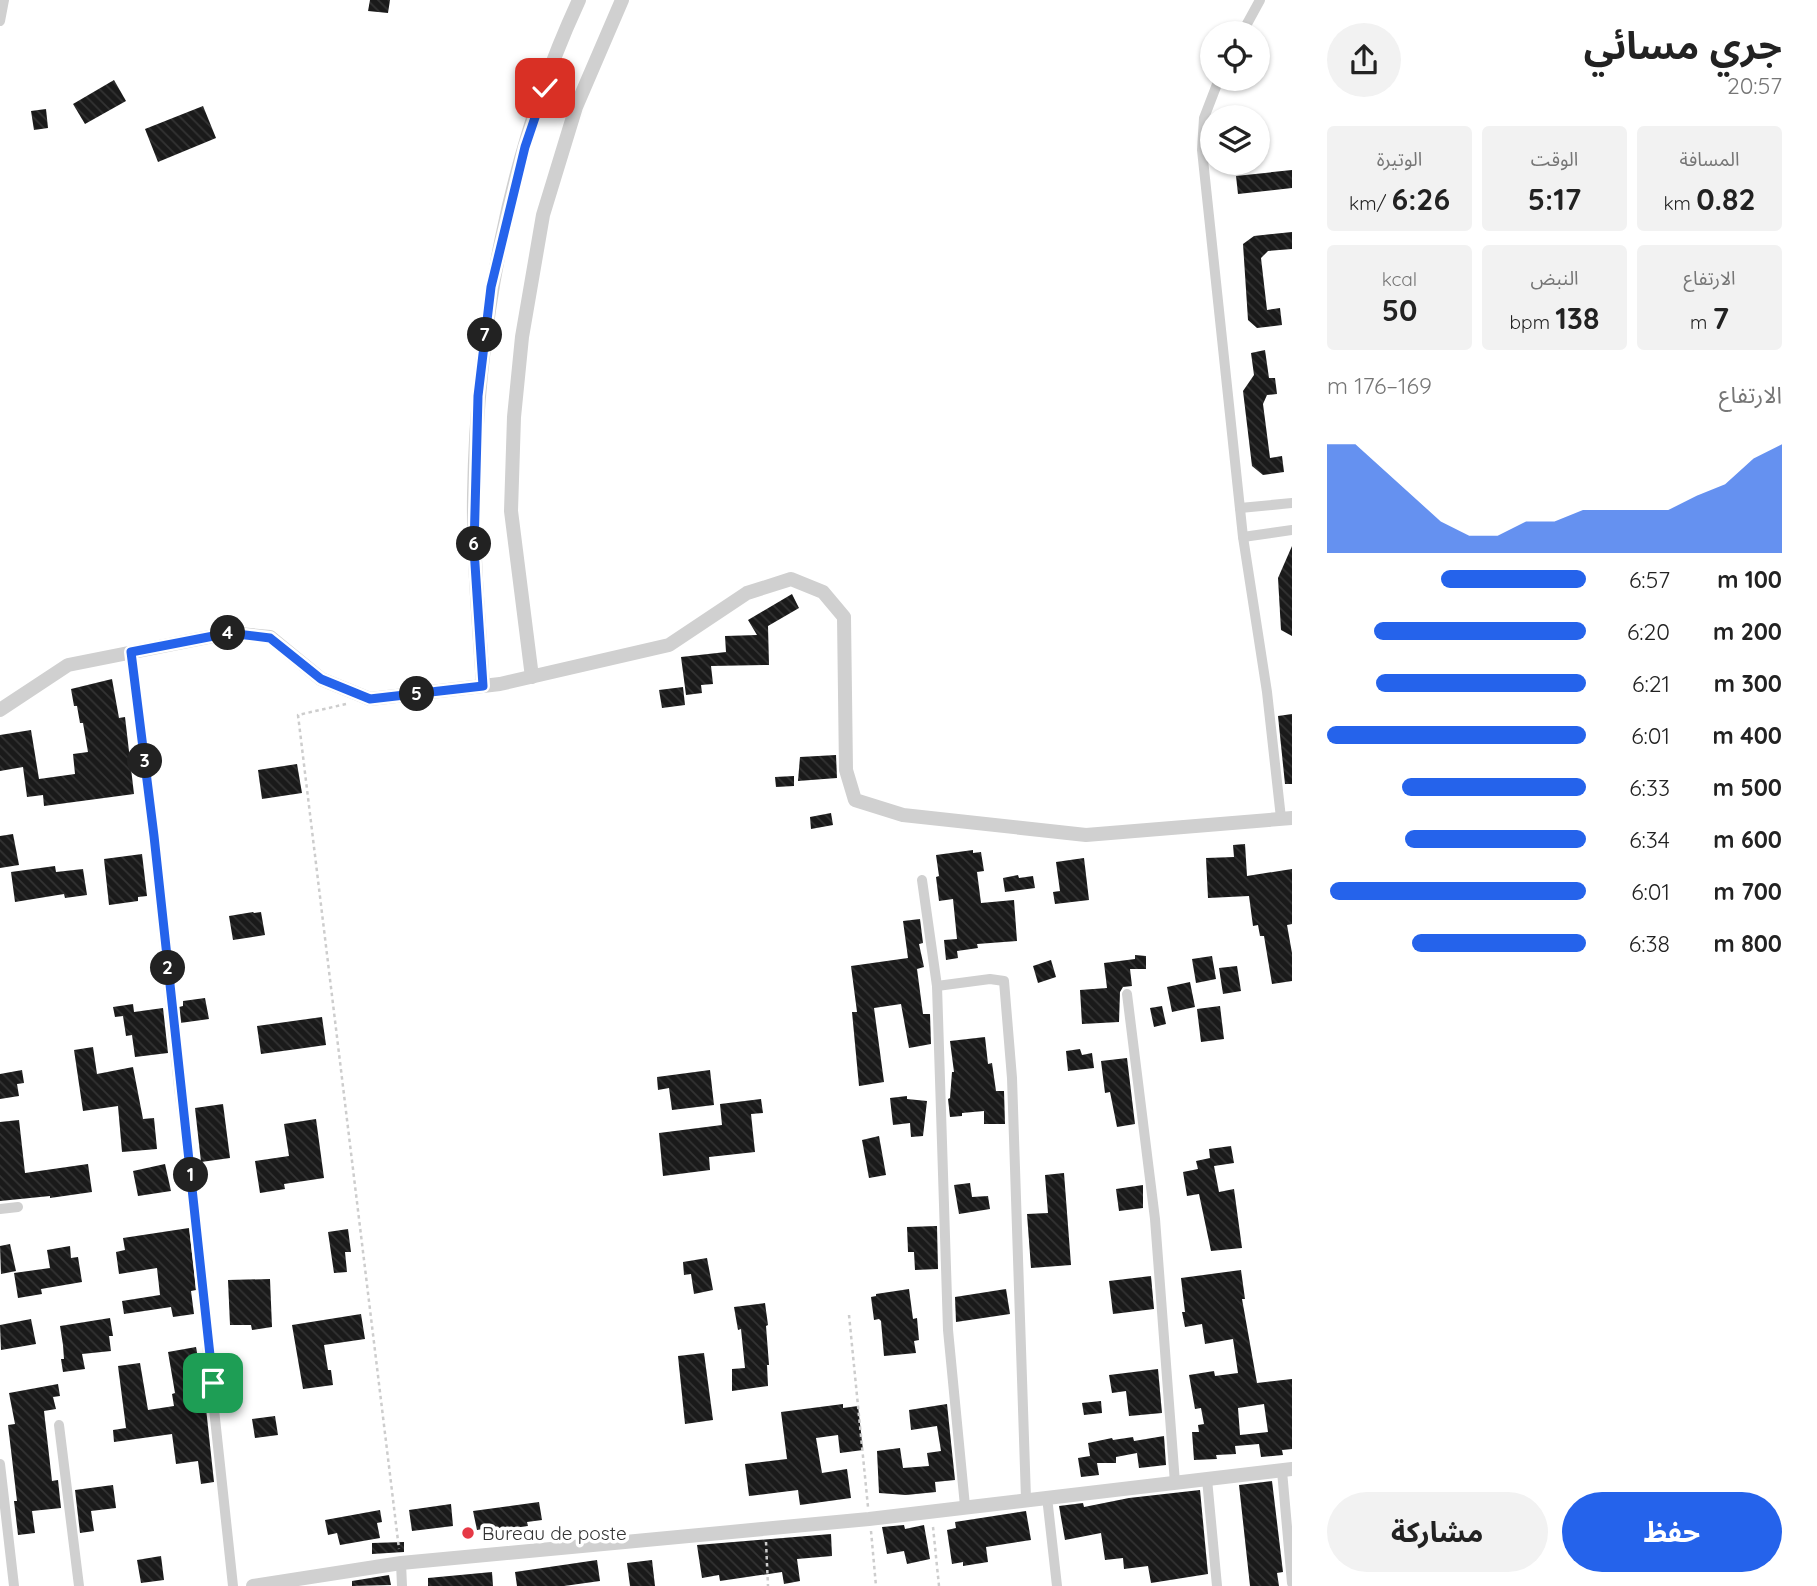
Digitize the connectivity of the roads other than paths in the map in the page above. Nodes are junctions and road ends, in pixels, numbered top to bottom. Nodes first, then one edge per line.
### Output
1 (4, 0) edge
2 (579, 0) edge
3 (621, 0) edge
4 (1260, 0) edge
5 (0, 21) edge
6 (1249, 21) edge
7 (1214, 91) edge
8 (1292, 503) edge
9 (1240, 508) junction
10 (1292, 530) edge
11 (1243, 537) junction
12 (131, 652) junction
13 (532, 677) junction
14 (483, 686) junction
15 (0, 710) edge
16 (1286, 818) edge
17 (922, 880) dead end
18 (937, 986) junction
19 (1127, 993) dead end
20 (18, 1206) dead end
21 (0, 1209) edge
22 (59, 1425) dead end
23 (0, 1464) edge
24 (1287, 1470) edge
25 (1208, 1479) junction
26 (1175, 1483) junction
27 (1047, 1497) junction
28 (1026, 1499) junction
29 (965, 1506) junction
30 (401, 1563) junction
31 (1292, 1583) edge
32 (13, 1586) edge
33 (79, 1586) edge
34 (233, 1586) edge
35 (253, 1586) edge
36 (402, 1586) edge
37 (1057, 1586) edge
38 (1217, 1586) edge

1 - 5 street
2 - 14 street
3 - 13 street
4 - 6 street
7 - 9 street
8 - 9 street
9 - 11 street
10 - 11 street
11 - 16 street
12 - 14 street
12 - 15 street
12 - 34 street
13 - 14 street
13 - 16 street
17 - 18 street
18 - 28 street
18 - 29 street
19 - 26 street
20 - 21 street
22 - 33 street
23 - 32 street
24 - 25 street
24 - 31 street
25 - 26 street
25 - 38 street
26 - 27 street
27 - 28 street
27 - 37 street
28 - 29 street
29 - 30 street
30 - 35 street
30 - 36 street

